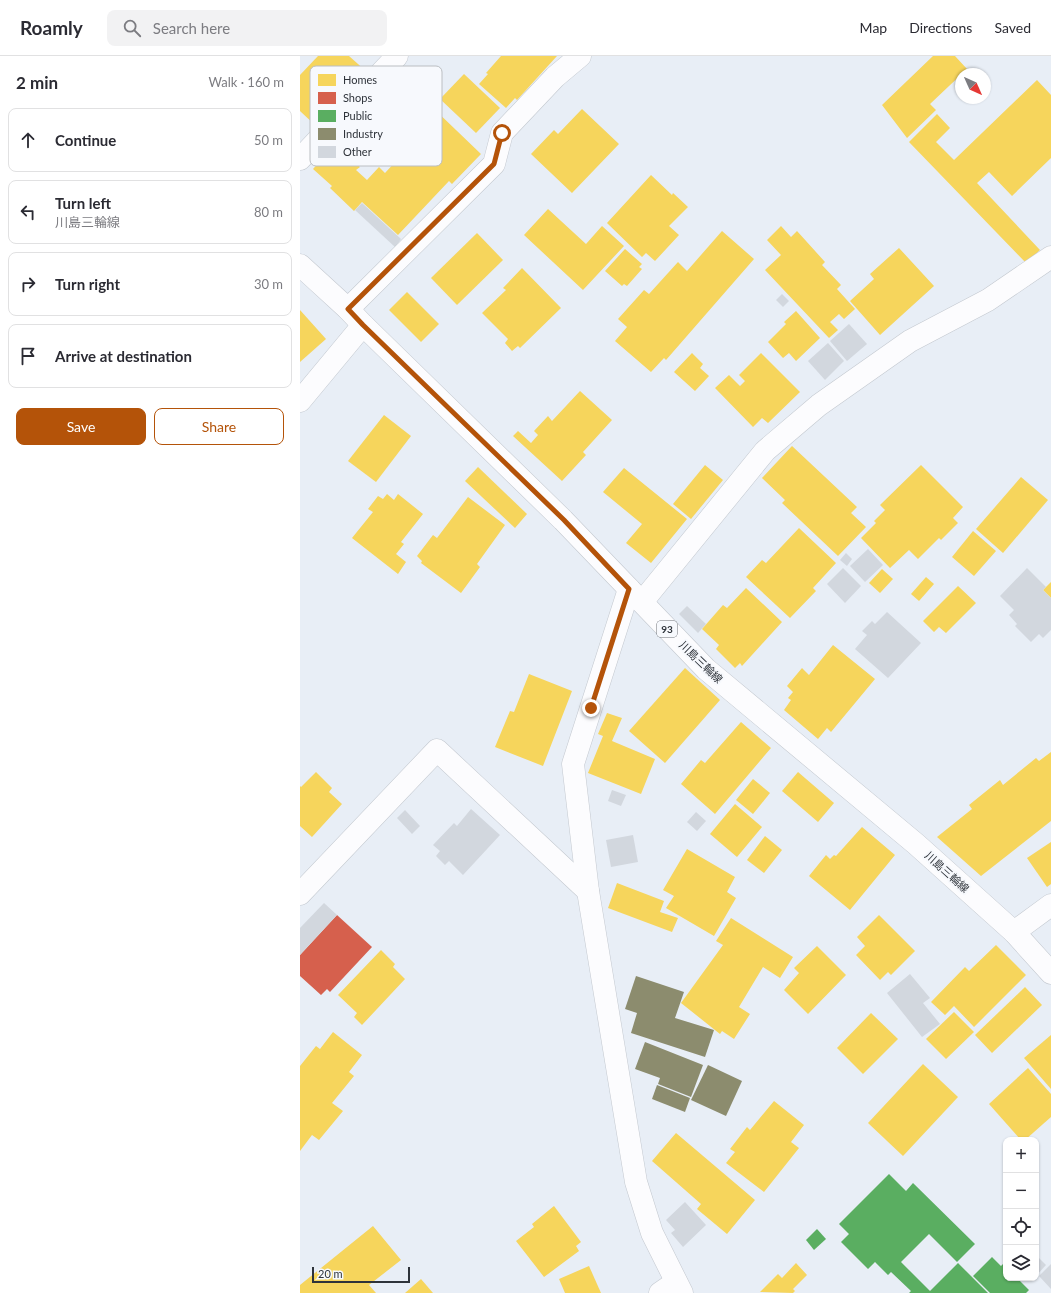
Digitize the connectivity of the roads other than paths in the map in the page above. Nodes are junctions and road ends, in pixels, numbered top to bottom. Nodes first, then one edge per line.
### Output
1 (397, 56) edge
2 (580, 56) edge
3 (388, 66) edge
4 (310, 149) edge
5 (300, 160) edge
6 (1051, 257) edge
7 (300, 265) edge
8 (348, 309) junction
9 (363, 325) junction
10 (300, 401) edge
11 (635, 596) junction
12 (588, 891) junction
13 (300, 894) edge
14 (1051, 905) edge
15 (1014, 932) junction
16 (1051, 973) edge
17 (673, 1290) edge

1 - 3 street
2 - 8 street
4 - 5 street
6 - 11 street
7 - 8 street, 川島三輪線 / 93
8 - 9 street, 川島三輪線 / 93
9 - 10 street
9 - 11 street, 川島三輪線 / 93
11 - 12 street
11 - 15 street, 川島三輪線 / 93
12 - 13 street
12 - 17 street
14 - 15 street
15 - 16 street, 川島三輪線 / 93

